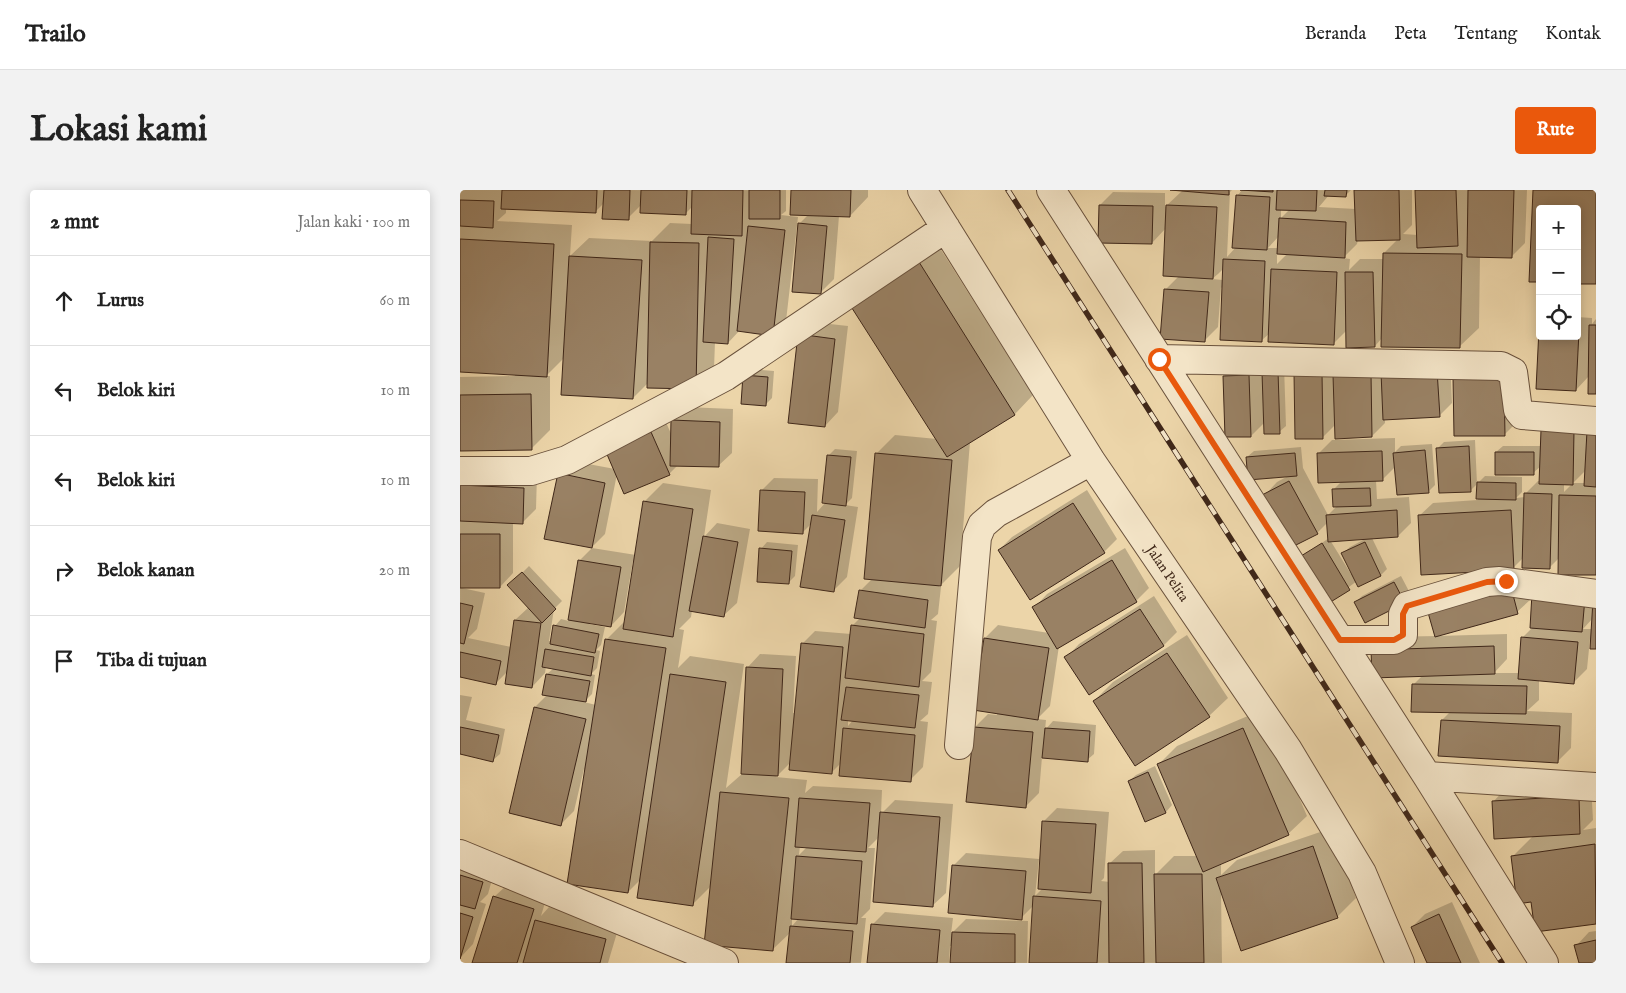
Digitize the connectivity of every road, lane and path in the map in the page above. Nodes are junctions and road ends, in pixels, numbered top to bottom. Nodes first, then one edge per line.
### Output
1 (922, 190) edge
2 (1051, 190) edge
3 (946, 228) junction
4 (1159, 359) junction
5 (1596, 421) edge
6 (1092, 461) junction
7 (460, 471) edge
8 (1596, 594) edge
9 (1340, 640) junction
10 (959, 745) dead end
11 (1427, 776) junction
12 (1596, 787) edge
13 (460, 854) edge
14 (724, 963) edge
15 (1400, 963) edge
16 (1544, 963) edge

1 - 3 street, Jalan Pelita
2 - 4 street
3 - 6 street, Jalan Pelita
3 - 7 street
4 - 5 street
4 - 9 street
6 - 10 street
6 - 15 street, Jalan Pelita
8 - 9 street
9 - 11 street
11 - 12 street
11 - 16 street
13 - 14 street

